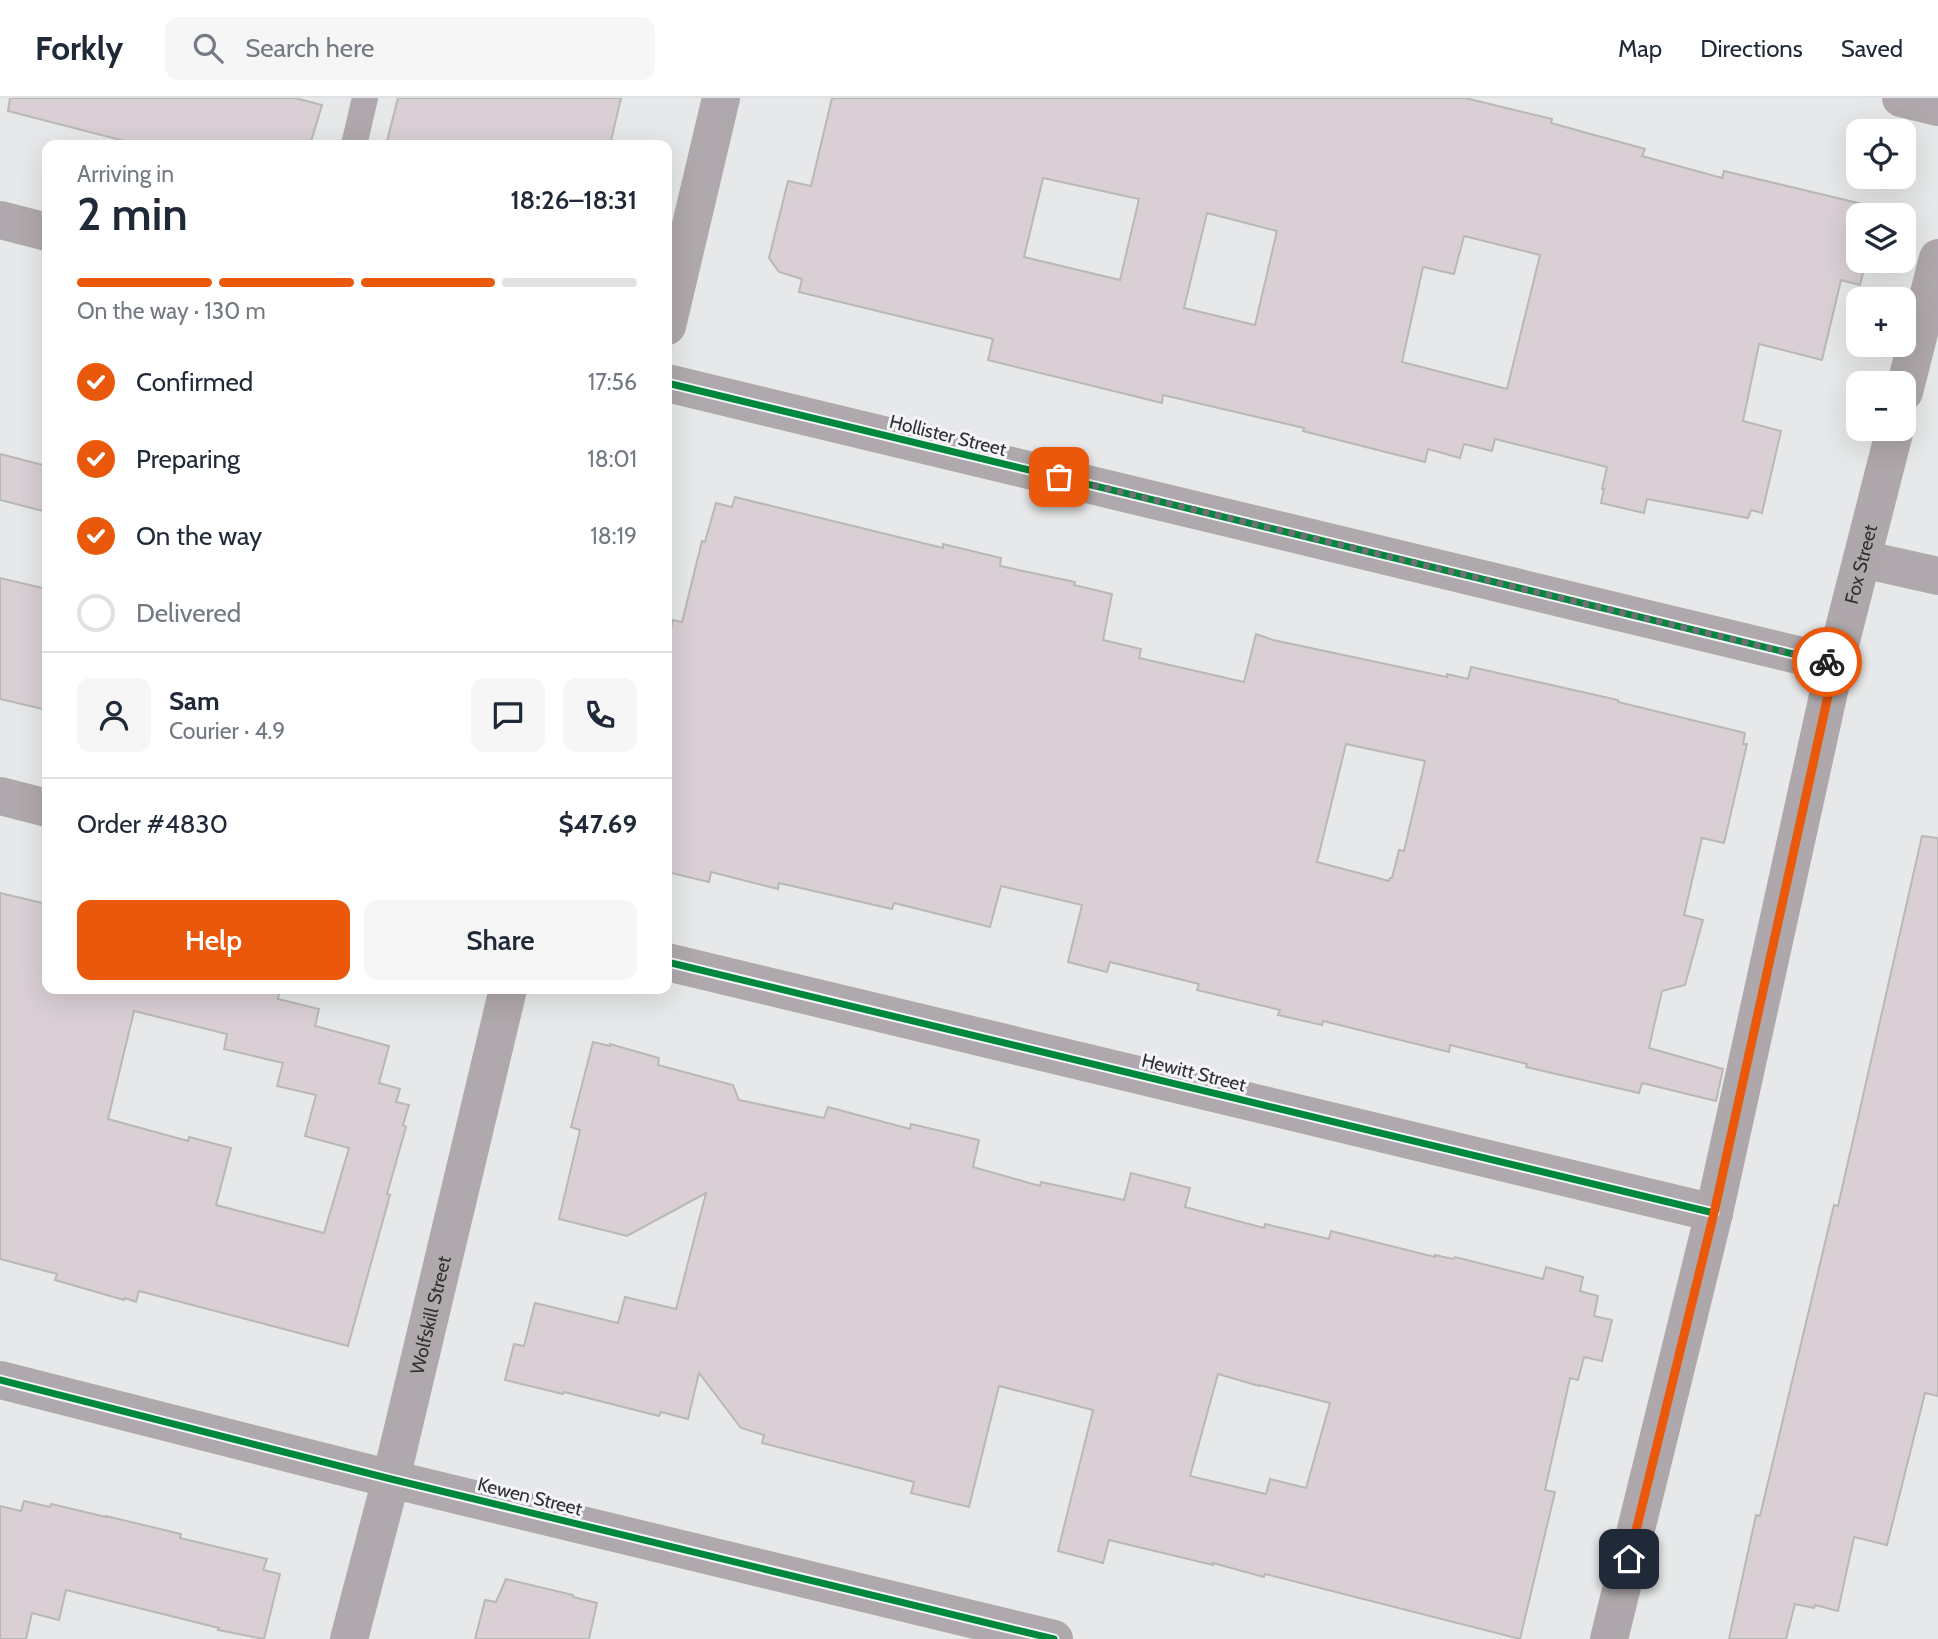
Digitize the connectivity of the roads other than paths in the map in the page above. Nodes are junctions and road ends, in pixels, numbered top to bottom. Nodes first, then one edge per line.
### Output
1 (365, 98) edge
2 (722, 98) edge
3 (1901, 98) edge
4 (1938, 107) edge
5 (355, 140) edge
6 (0, 220) edge
7 (42, 231) edge
8 (1938, 258) edge
9 (672, 305) edge
10 (1909, 371) edge
11 (672, 384) edge
12 (1892, 441) edge
13 (1862, 559) junction
14 (1938, 576) edge
15 (1835, 664) junction
16 (0, 796) edge
17 (42, 807) edge
18 (672, 963) edge
19 (507, 994) edge
20 (1714, 1213) junction
21 (0, 1380) edge
22 (391, 1479) junction
23 (349, 1639) edge
24 (1054, 1639) edge
25 (1609, 1639) edge

1 - 5 lane
2 - 9 street
3 - 4 street
6 - 7 street
8 - 10 main road
11 - 15 street, Hollister Street
12 - 13 main road, Fox Street
13 - 14 street
13 - 15 main road, Fox Street
15 - 20 main road, Fox Street
16 - 17 street
18 - 20 street, Hewitt Street
19 - 22 street, Wolfskill Street
20 - 25 main road, Fox Street
21 - 22 street, Kewen Street
22 - 23 street, Wolfskill Street
22 - 24 street, Kewen Street

